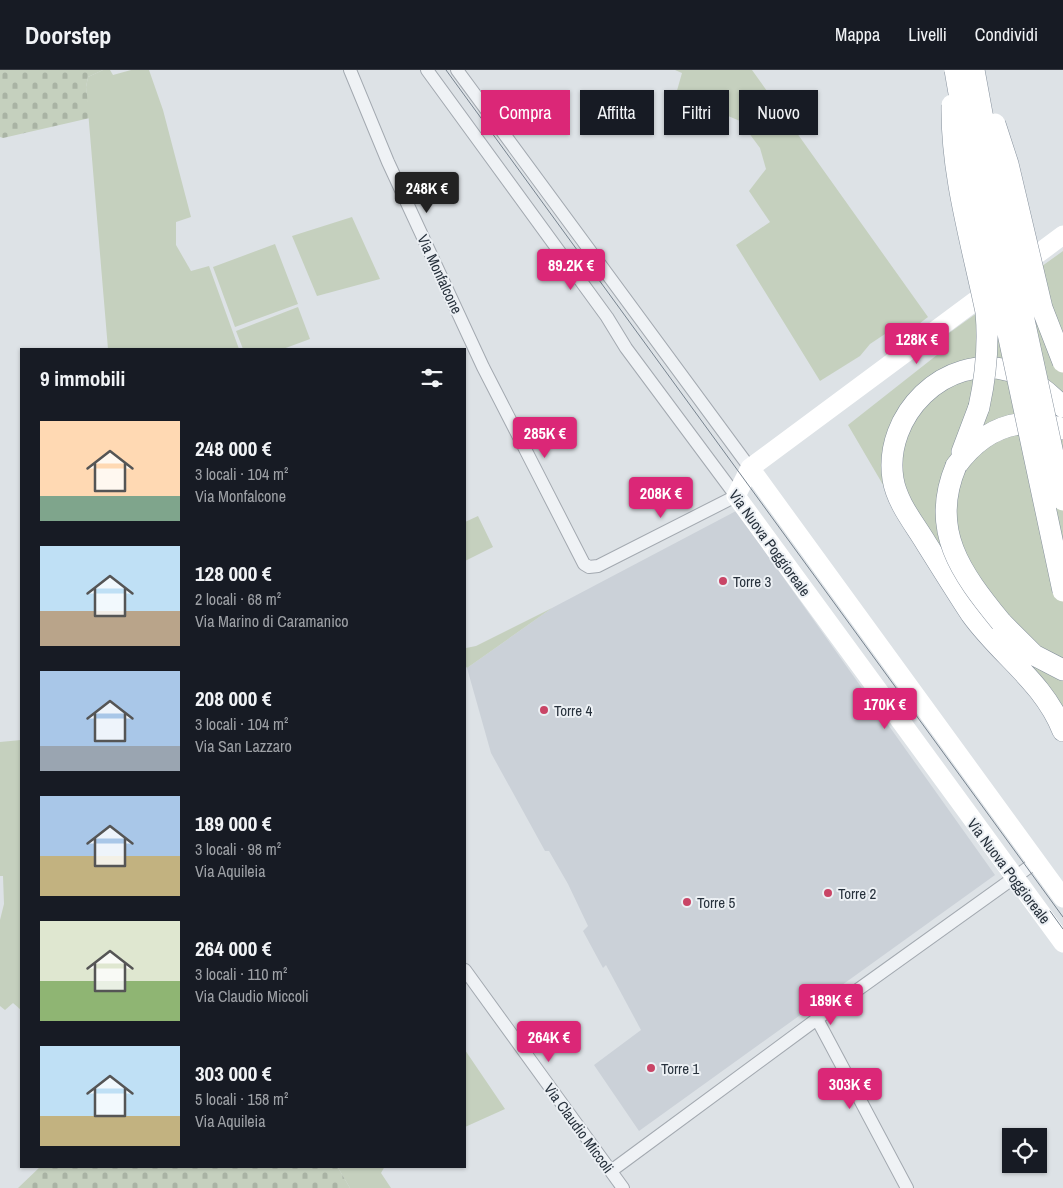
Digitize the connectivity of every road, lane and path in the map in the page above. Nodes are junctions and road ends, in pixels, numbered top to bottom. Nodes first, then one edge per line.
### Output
1 (350, 70) edge
2 (427, 70) edge
3 (457, 70) edge
4 (954, 70) edge
5 (976, 70) edge
6 (1063, 235) edge
7 (1063, 362) edge
8 (1063, 407) edge
9 (1063, 429) edge
10 (956, 466) junction
11 (750, 468) junction
12 (736, 496) junction
13 (1063, 500) edge
14 (1063, 591) edge
15 (1063, 670) edge
16 (1063, 731) edge
17 (1036, 862) junction
18 (1014, 878) junction
19 (1063, 898) edge
20 (1063, 943) edge
21 (466, 971) edge
22 (817, 1019) junction
23 (611, 1171) junction
24 (623, 1188) edge
25 (907, 1188) edge

1 - 12 street, Via Monfalcone
2 - 12 street, Via Nuova Poggioreale
3 - 11 street, Via Nuova Poggioreale
4 - 10 highway, bridge
4 - 14 highway, bridge
5 - 7 highway, bridge
5 - 13 highway, bridge
6 - 11 main road
8 - 16 highway
9 - 10 highway, bridge
10 - 15 highway, bridge
11 - 12 main road
11 - 17 main road, Via Nuova Poggioreale
12 - 18 main road, Via Nuova Poggioreale
17 - 18 street
17 - 19 main road, Via Nuova Poggioreale
18 - 20 main road, Via Nuova Poggioreale
18 - 22 street
21 - 23 street, Via Claudio Miccoli
22 - 23 street
22 - 25 street
23 - 24 street, Via Claudio Miccoli

